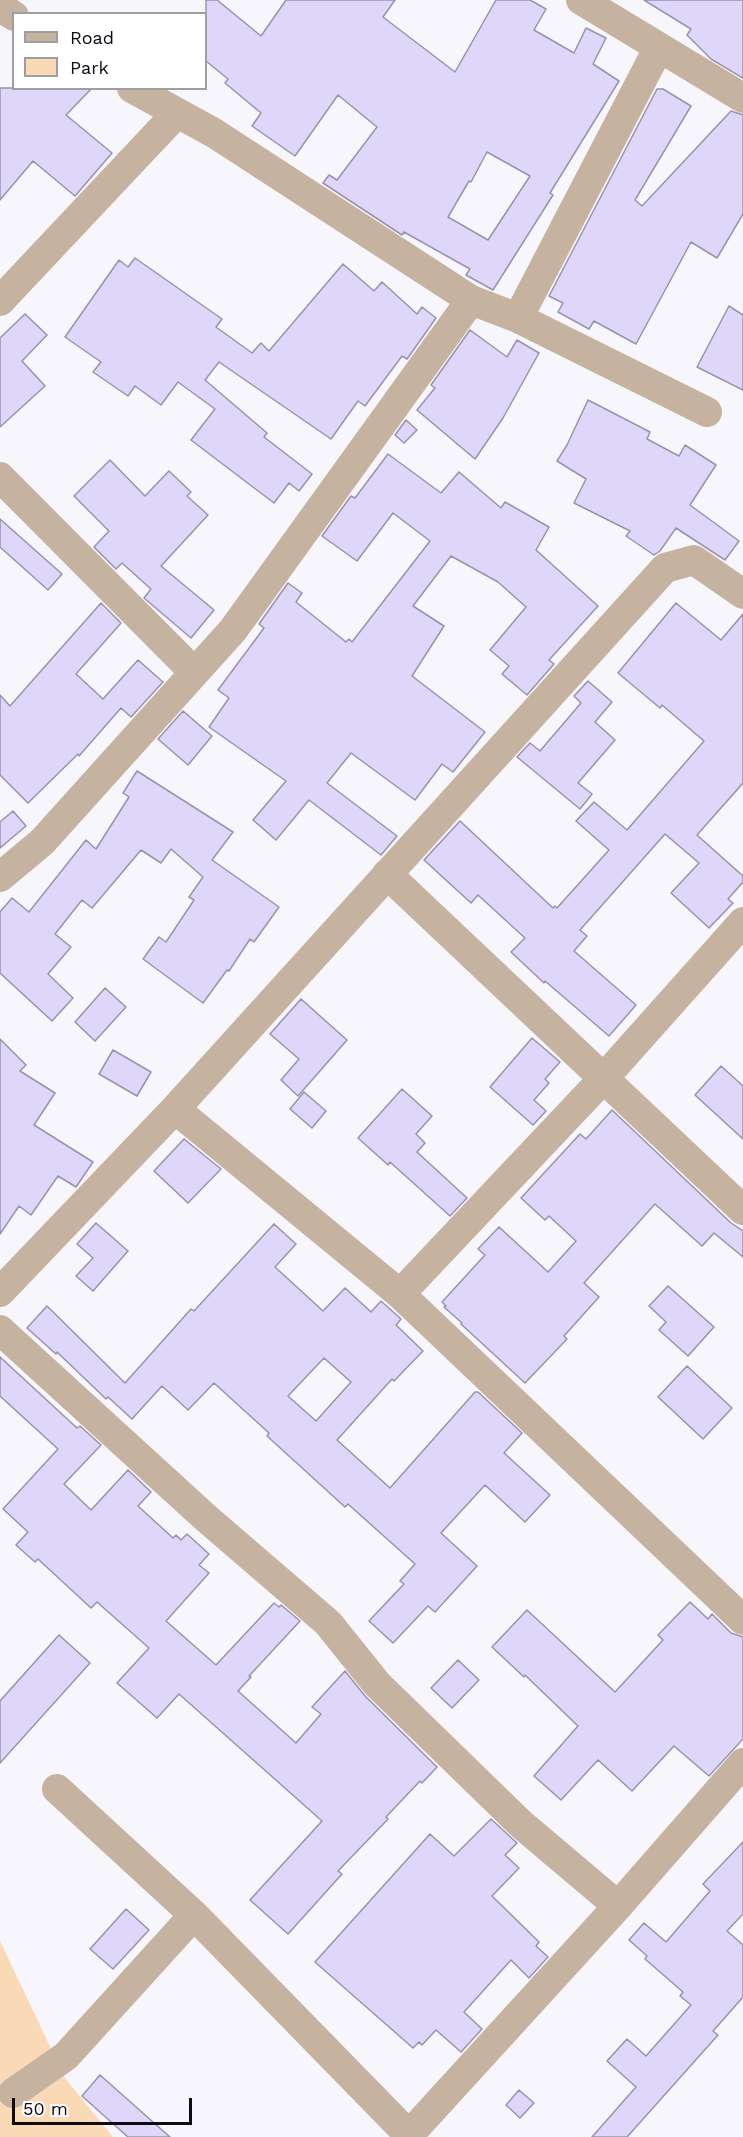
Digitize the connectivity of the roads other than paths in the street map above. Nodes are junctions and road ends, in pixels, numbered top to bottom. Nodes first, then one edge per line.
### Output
1 (581, 0) edge
2 (659, 47) junction
3 (136, 90) edge
4 (743, 98) edge
5 (177, 113) junction
6 (471, 300) junction
7 (0, 301) edge
8 (518, 318) junction
9 (707, 412) dead end
10 (0, 477) edge
11 (743, 594) edge
12 (194, 672) junction
13 (387, 874) junction
14 (0, 877) edge
15 (743, 922) edge
16 (603, 1079) junction
17 (175, 1109) junction
18 (743, 1209) edge
19 (0, 1292) edge
20 (400, 1294) junction
21 (0, 1330) edge
22 (743, 1620) edge
23 (743, 1763) edge
24 (57, 1789) dead end
25 (618, 1906) junction
26 (194, 1915) junction
27 (13, 2093) dead end
28 (408, 2136) edge

1 - 2 street
2 - 4 street
2 - 8 street
3 - 5 street
5 - 6 street
5 - 7 street
6 - 8 street
6 - 12 street
8 - 9 street
10 - 12 street
11 - 13 street
12 - 14 street
13 - 16 street
13 - 17 street
15 - 16 street
16 - 18 street
16 - 20 street
17 - 19 street
17 - 20 street
20 - 22 street
21 - 25 street
23 - 25 street
24 - 26 street
25 - 28 street
26 - 27 street
26 - 28 street

